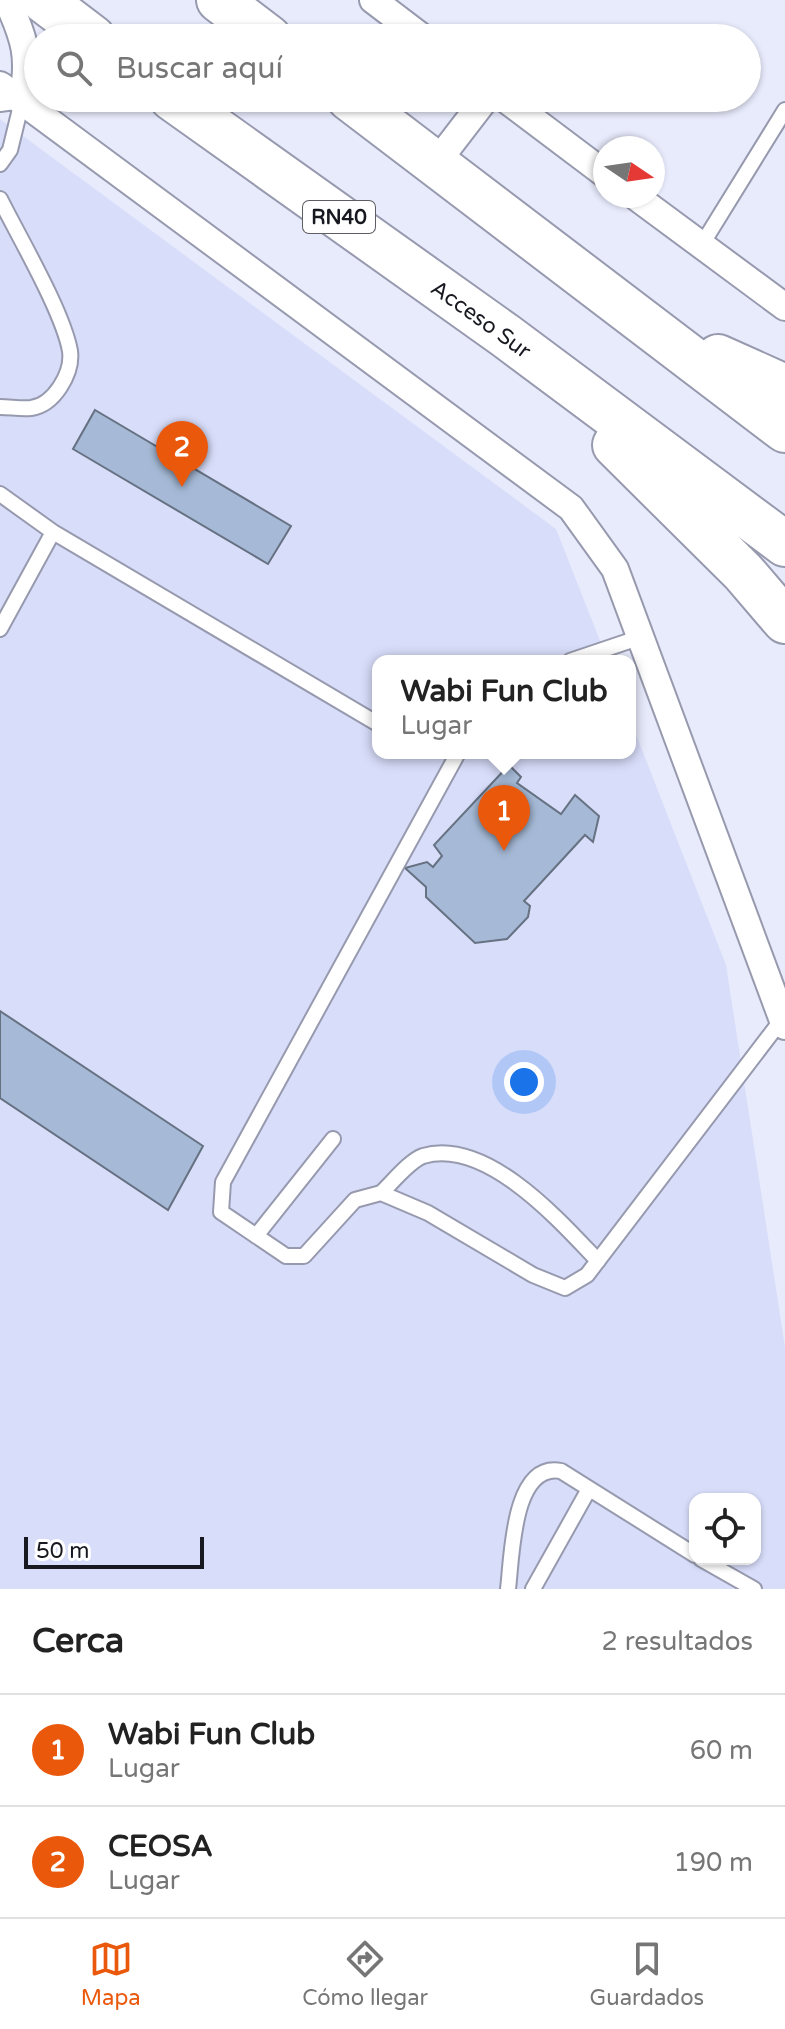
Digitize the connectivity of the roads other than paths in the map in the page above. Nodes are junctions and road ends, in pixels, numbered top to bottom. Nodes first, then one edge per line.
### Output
1 (7, 0) edge
2 (43, 0) edge
3 (373, 0) edge
4 (75, 24) edge
5 (405, 24) edge
6 (24, 37) edge
7 (0, 85) edge
8 (20, 100) edge
9 (785, 110) edge
10 (36, 112) edge
11 (189, 112) edge
12 (368, 112) edge
13 (475, 112) edge
14 (523, 112) edge
15 (436, 163) junction
16 (0, 164) edge
17 (593, 165) edge
18 (0, 199) edge
19 (651, 208) edge
20 (701, 246) junction
21 (785, 307) edge
22 (630, 313) junction
23 (506, 336) junction
24 (785, 387) edge
25 (0, 407) edge
26 (785, 430) edge
27 (0, 494) edge
28 (53, 532) junction
29 (785, 544) edge
30 (785, 621) edge
31 (0, 629) edge
32 (641, 637) junction
33 (588, 655) edge
34 (372, 720) edge
35 (455, 759) edge
36 (784, 1021) edge
37 (333, 1139) dead end
38 (381, 1193) junction
39 (256, 1236) junction
40 (598, 1261) junction
41 (589, 1489) junction
42 (689, 1551) edge
43 (712, 1565) edge
44 (507, 1589) edge
45 (533, 1589) edge
46 (754, 1589) edge

1 - 6 street
2 - 4 highway
3 - 5 street
7 - 8 street
8 - 16 lane
9 - 20 lane
10 - 32 street
11 - 23 highway, Acceso Sur / RN40
12 - 15 highway
13 - 15 street
14 - 17 street
15 - 22 highway
18 - 25 lane
19 - 20 street
20 - 21 street
22 - 24 highway
22 - 26 highway
23 - 29 highway, Acceso Sur / RN40
23 - 30 highway
27 - 28 lane
28 - 31 lane
28 - 34 lane
32 - 33 lane
32 - 36 street
35 - 39 lane
36 - 40 lane
37 - 39 lane
38 - 39 lane
38 - 40 lane
38 - 40 lane
41 - 42 lane
41 - 44 lane
41 - 45 lane
43 - 46 lane

